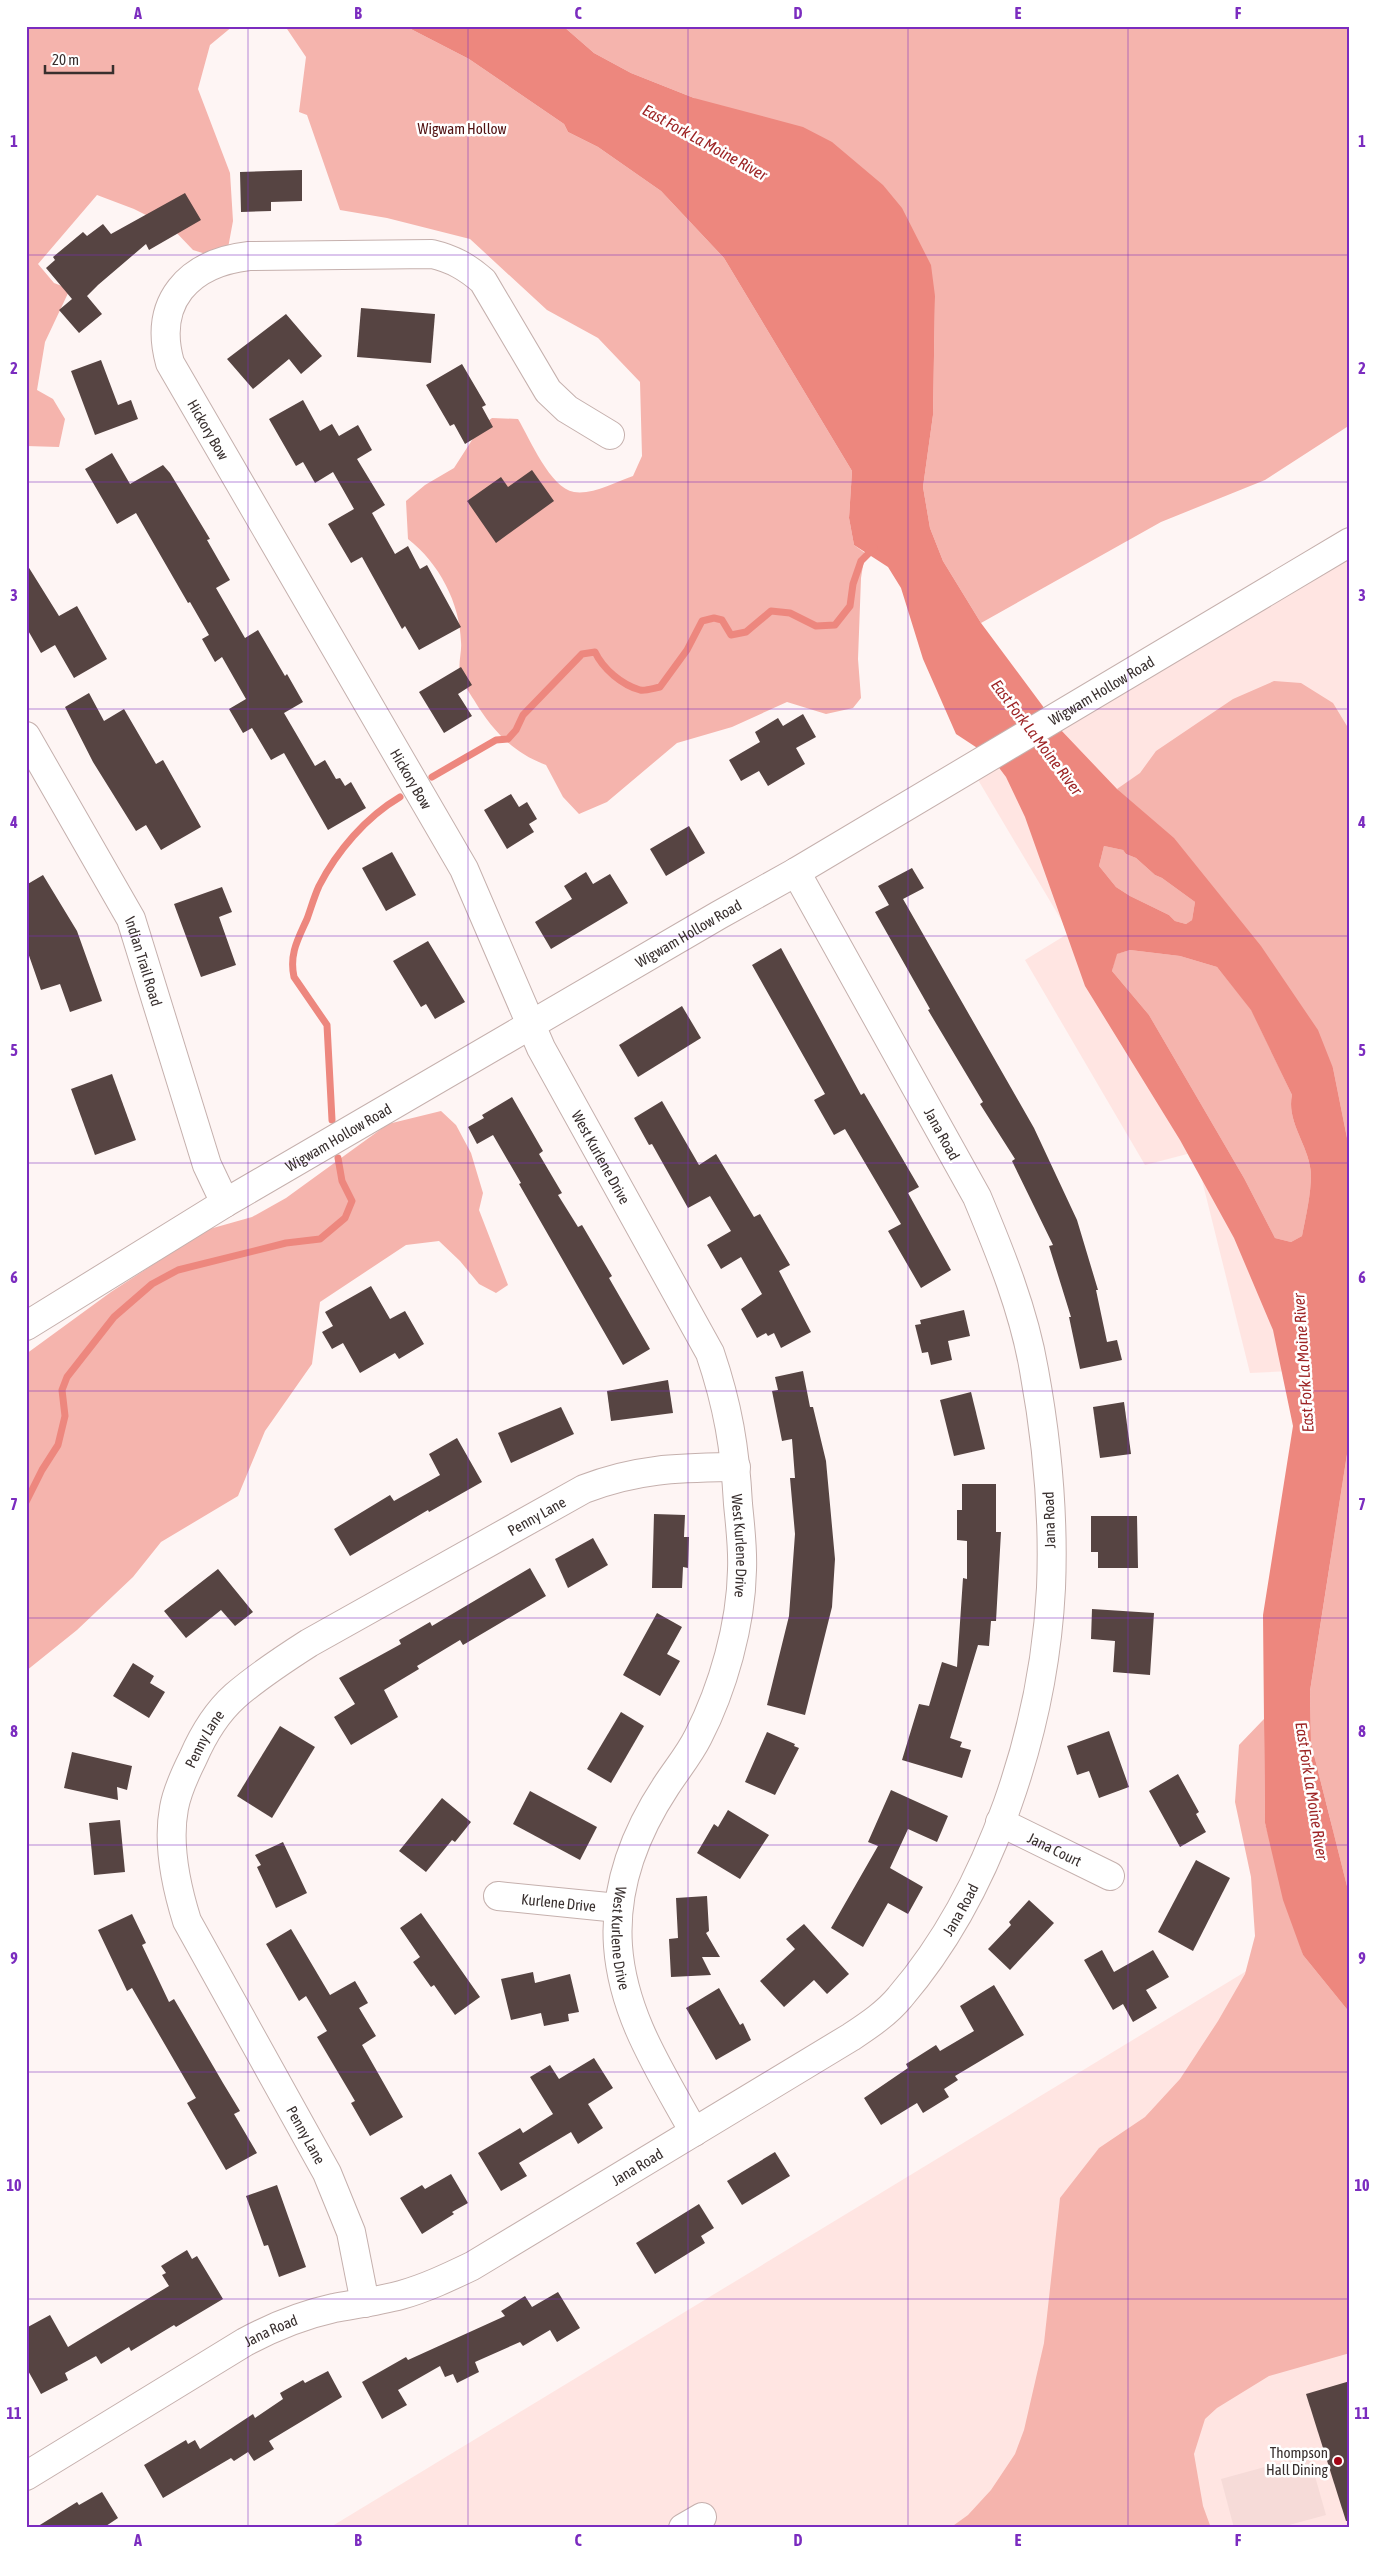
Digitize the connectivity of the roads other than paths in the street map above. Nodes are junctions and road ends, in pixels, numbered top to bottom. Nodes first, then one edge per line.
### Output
1 (610, 434) dead end
2 (1350, 542) edge
3 (26, 736) edge
4 (796, 872) junction
5 (532, 1024) junction
6 (225, 1203) junction
7 (26, 1326) edge
8 (736, 1467) junction
9 (1000, 1822) junction
10 (1110, 1876) dead end
11 (498, 1896) dead end
12 (618, 1908) junction
13 (694, 2132) junction
14 (366, 2303) junction
15 (26, 2476) edge

1 - 5 street, Hickory Bow
2 - 4 street, Wigwam Hollow Road
3 - 6 street, Indian Trail Road
4 - 5 street, Wigwam Hollow Road
4 - 9 street, Jana Road
5 - 6 street, Wigwam Hollow Road
5 - 8 street, West Kurlene Drive
6 - 7 street, Wigwam Hollow Road
8 - 12 street, West Kurlene Drive
8 - 14 street, Penny Lane
9 - 10 street, Jana Court
9 - 13 street, Jana Road
11 - 12 street, Kurlene Drive
12 - 13 street, West Kurlene Drive
13 - 14 street, Jana Road
14 - 15 street, Jana Road

